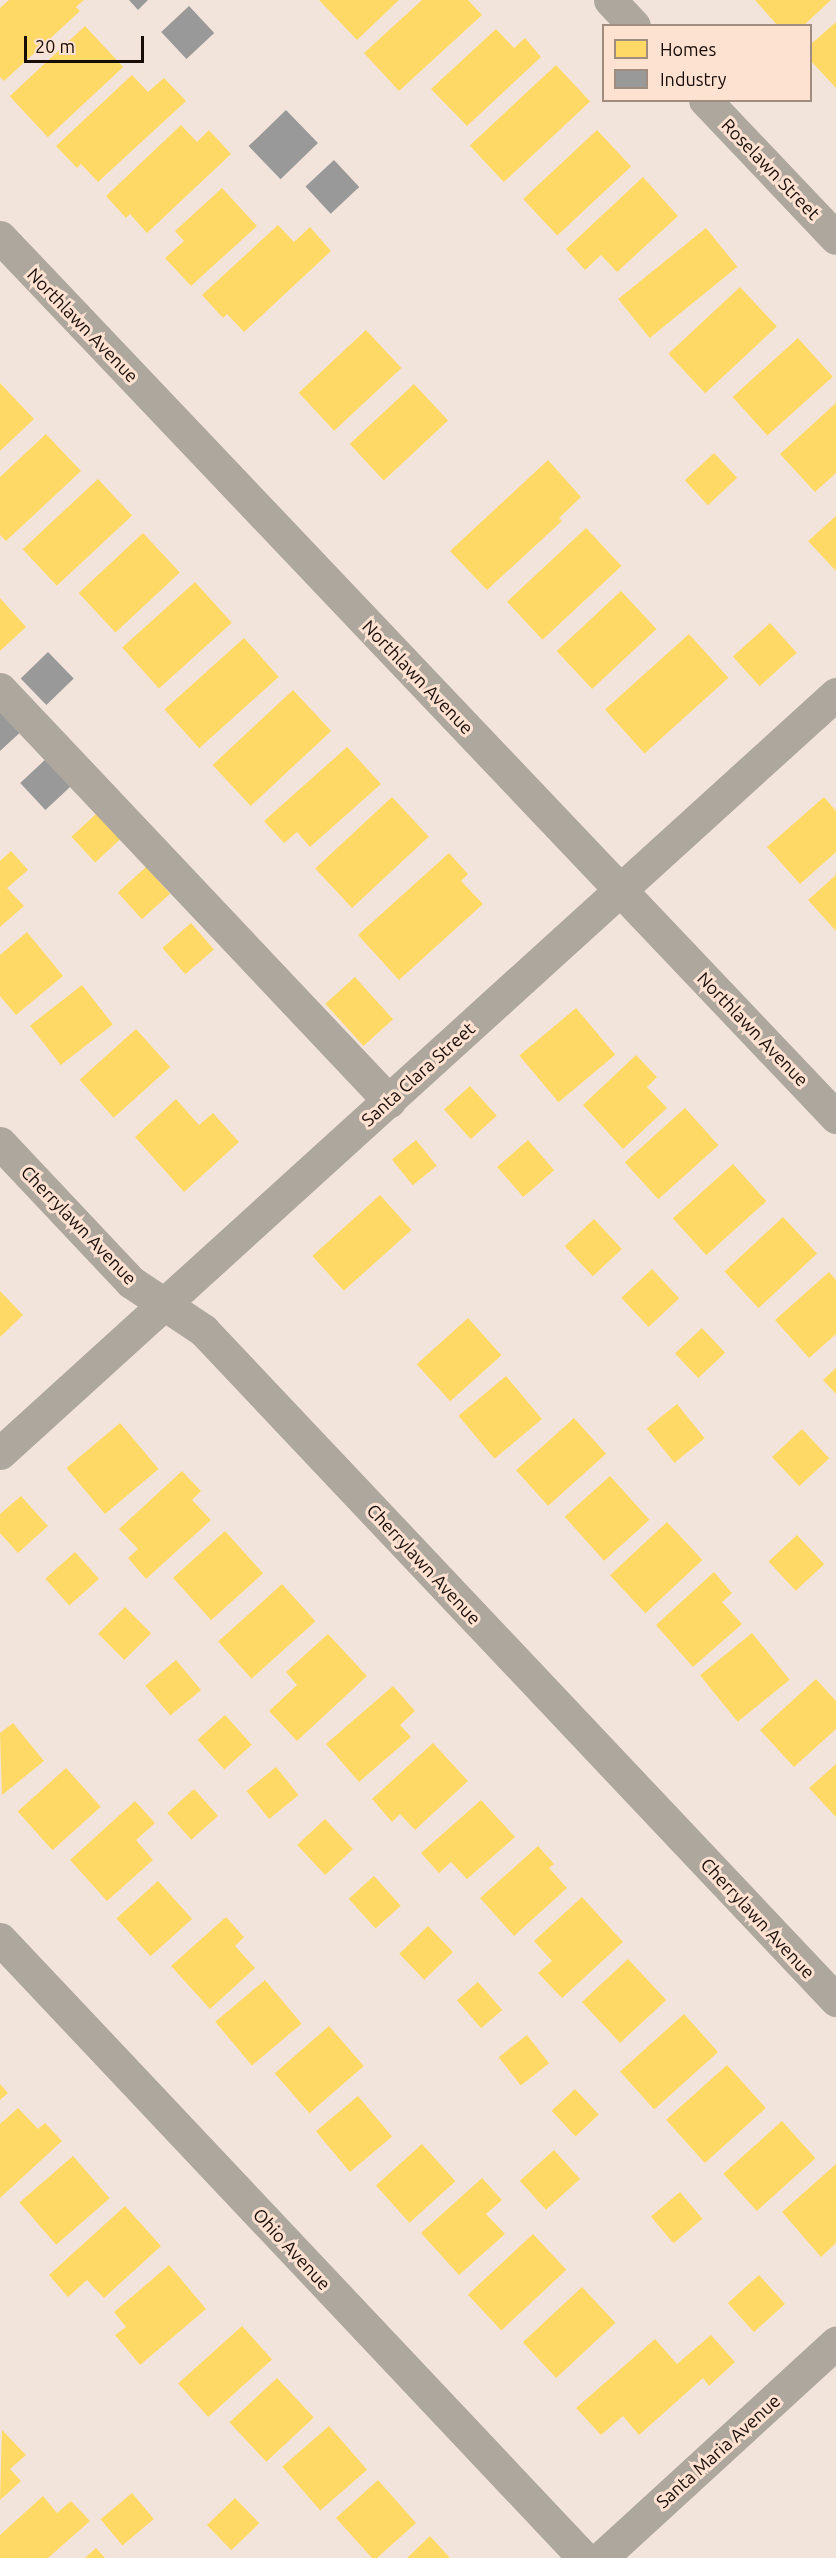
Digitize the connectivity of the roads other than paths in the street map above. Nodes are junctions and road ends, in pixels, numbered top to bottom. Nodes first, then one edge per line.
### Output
1 (610, 0) edge
2 (632, 24) edge
3 (707, 102) edge
4 (0, 237) edge
5 (836, 238) edge
6 (0, 689) edge
7 (836, 694) edge
8 (620, 890) junction
9 (389, 1101) junction
10 (836, 1117) edge
11 (0, 1143) edge
12 (166, 1304) junction
13 (0, 1453) edge
14 (0, 1939) edge
15 (836, 2000) edge
16 (836, 2343) edge
17 (584, 2558) edge
18 (601, 2558) edge

1 - 2 street
3 - 5 street, Roselawn Street
4 - 8 street, Northlawn Avenue
6 - 9 street
7 - 8 street, Santa Clara Street
8 - 9 street, Santa Clara Street
8 - 10 street, Northlawn Avenue
9 - 12 street, Santa Clara Street
11 - 12 street, Cherrylawn Avenue
12 - 13 street, Santa Clara Street
12 - 15 street, Cherrylawn Avenue
14 - 17 street, Ohio Avenue
16 - 18 street, Santa Maria Avenue

